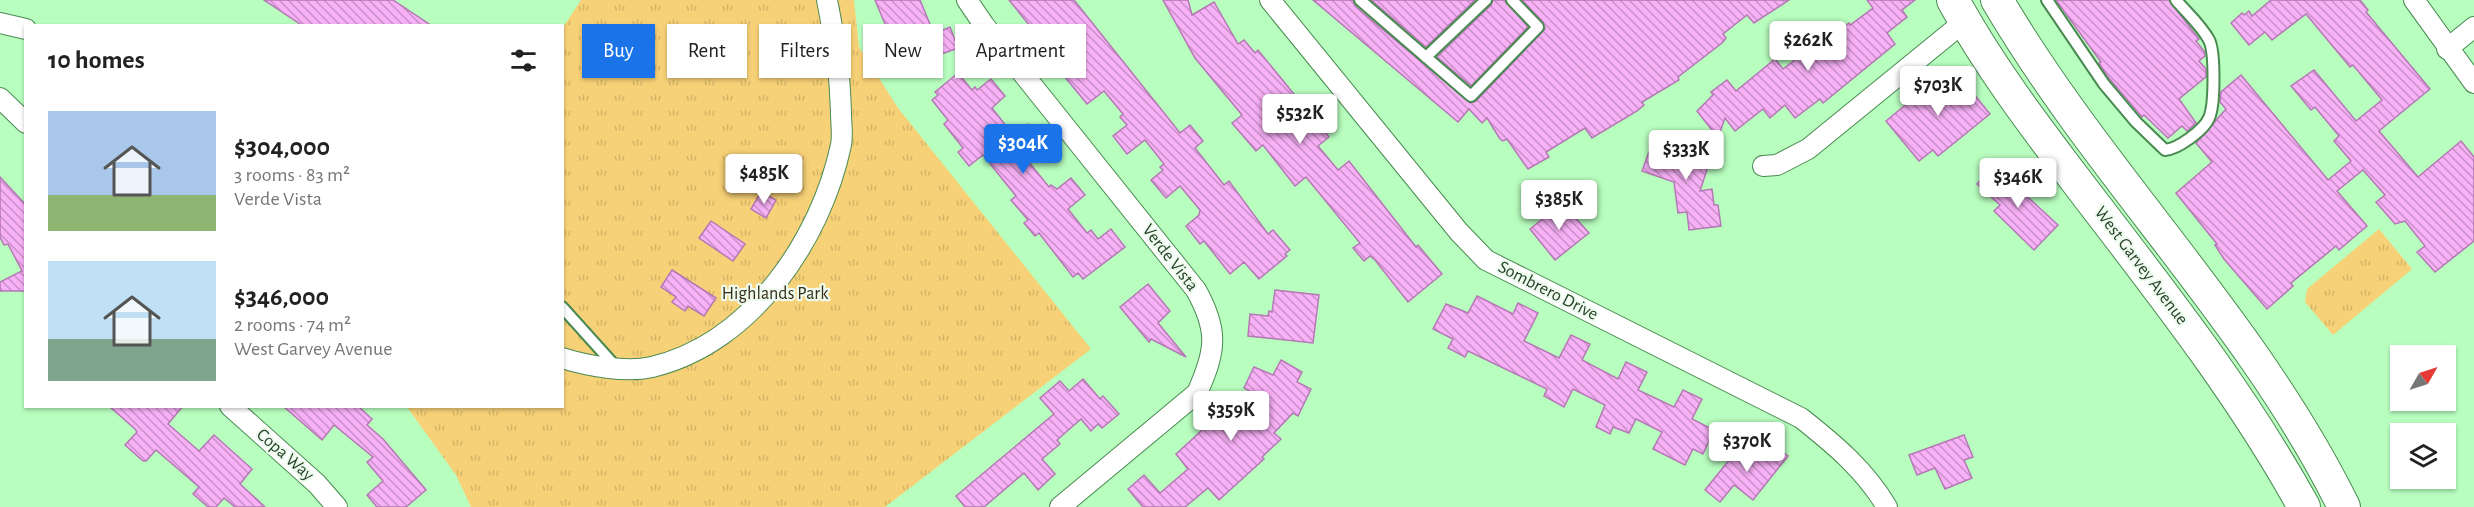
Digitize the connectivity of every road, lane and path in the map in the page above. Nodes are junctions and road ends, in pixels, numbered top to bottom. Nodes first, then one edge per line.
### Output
1 (827, 0) edge
2 (967, 0) edge
3 (1270, 0) edge
4 (1360, 0) edge
5 (1486, 0) edge
6 (1512, 0) edge
7 (1997, 0) edge
8 (2047, 0) edge
9 (2176, 0) edge
10 (2414, 0) edge
11 (1959, 11) edge
12 (0, 23) edge
13 (2474, 27) edge
14 (24, 29) edge
15 (2447, 49) junction
16 (1426, 57) junction
17 (2474, 83) edge
18 (0, 98) edge
19 (24, 121) edge
20 (1763, 166) dead end
21 (564, 309) edge
22 (564, 359) edge
23 (616, 367) junction
24 (232, 408) edge
25 (337, 507) edge
26 (1060, 507) edge
27 (1887, 507) edge
28 (2304, 507) edge
29 (2344, 507) edge

1 - 23 street
2 - 26 street, Verde Vista
3 - 27 street, Sombrero Drive
4 - 16 lane
5 - 16 lane
6 - 16 lane
7 - 29 main road, West Garvey Avenue
8 - 9 lane
10 - 15 street
11 - 20 street
11 - 28 main road, West Garvey Avenue
12 - 14 street
13 - 15 street
15 - 17 street
18 - 19 street
21 - 23 lane
22 - 23 street
24 - 25 street, Copa Way

